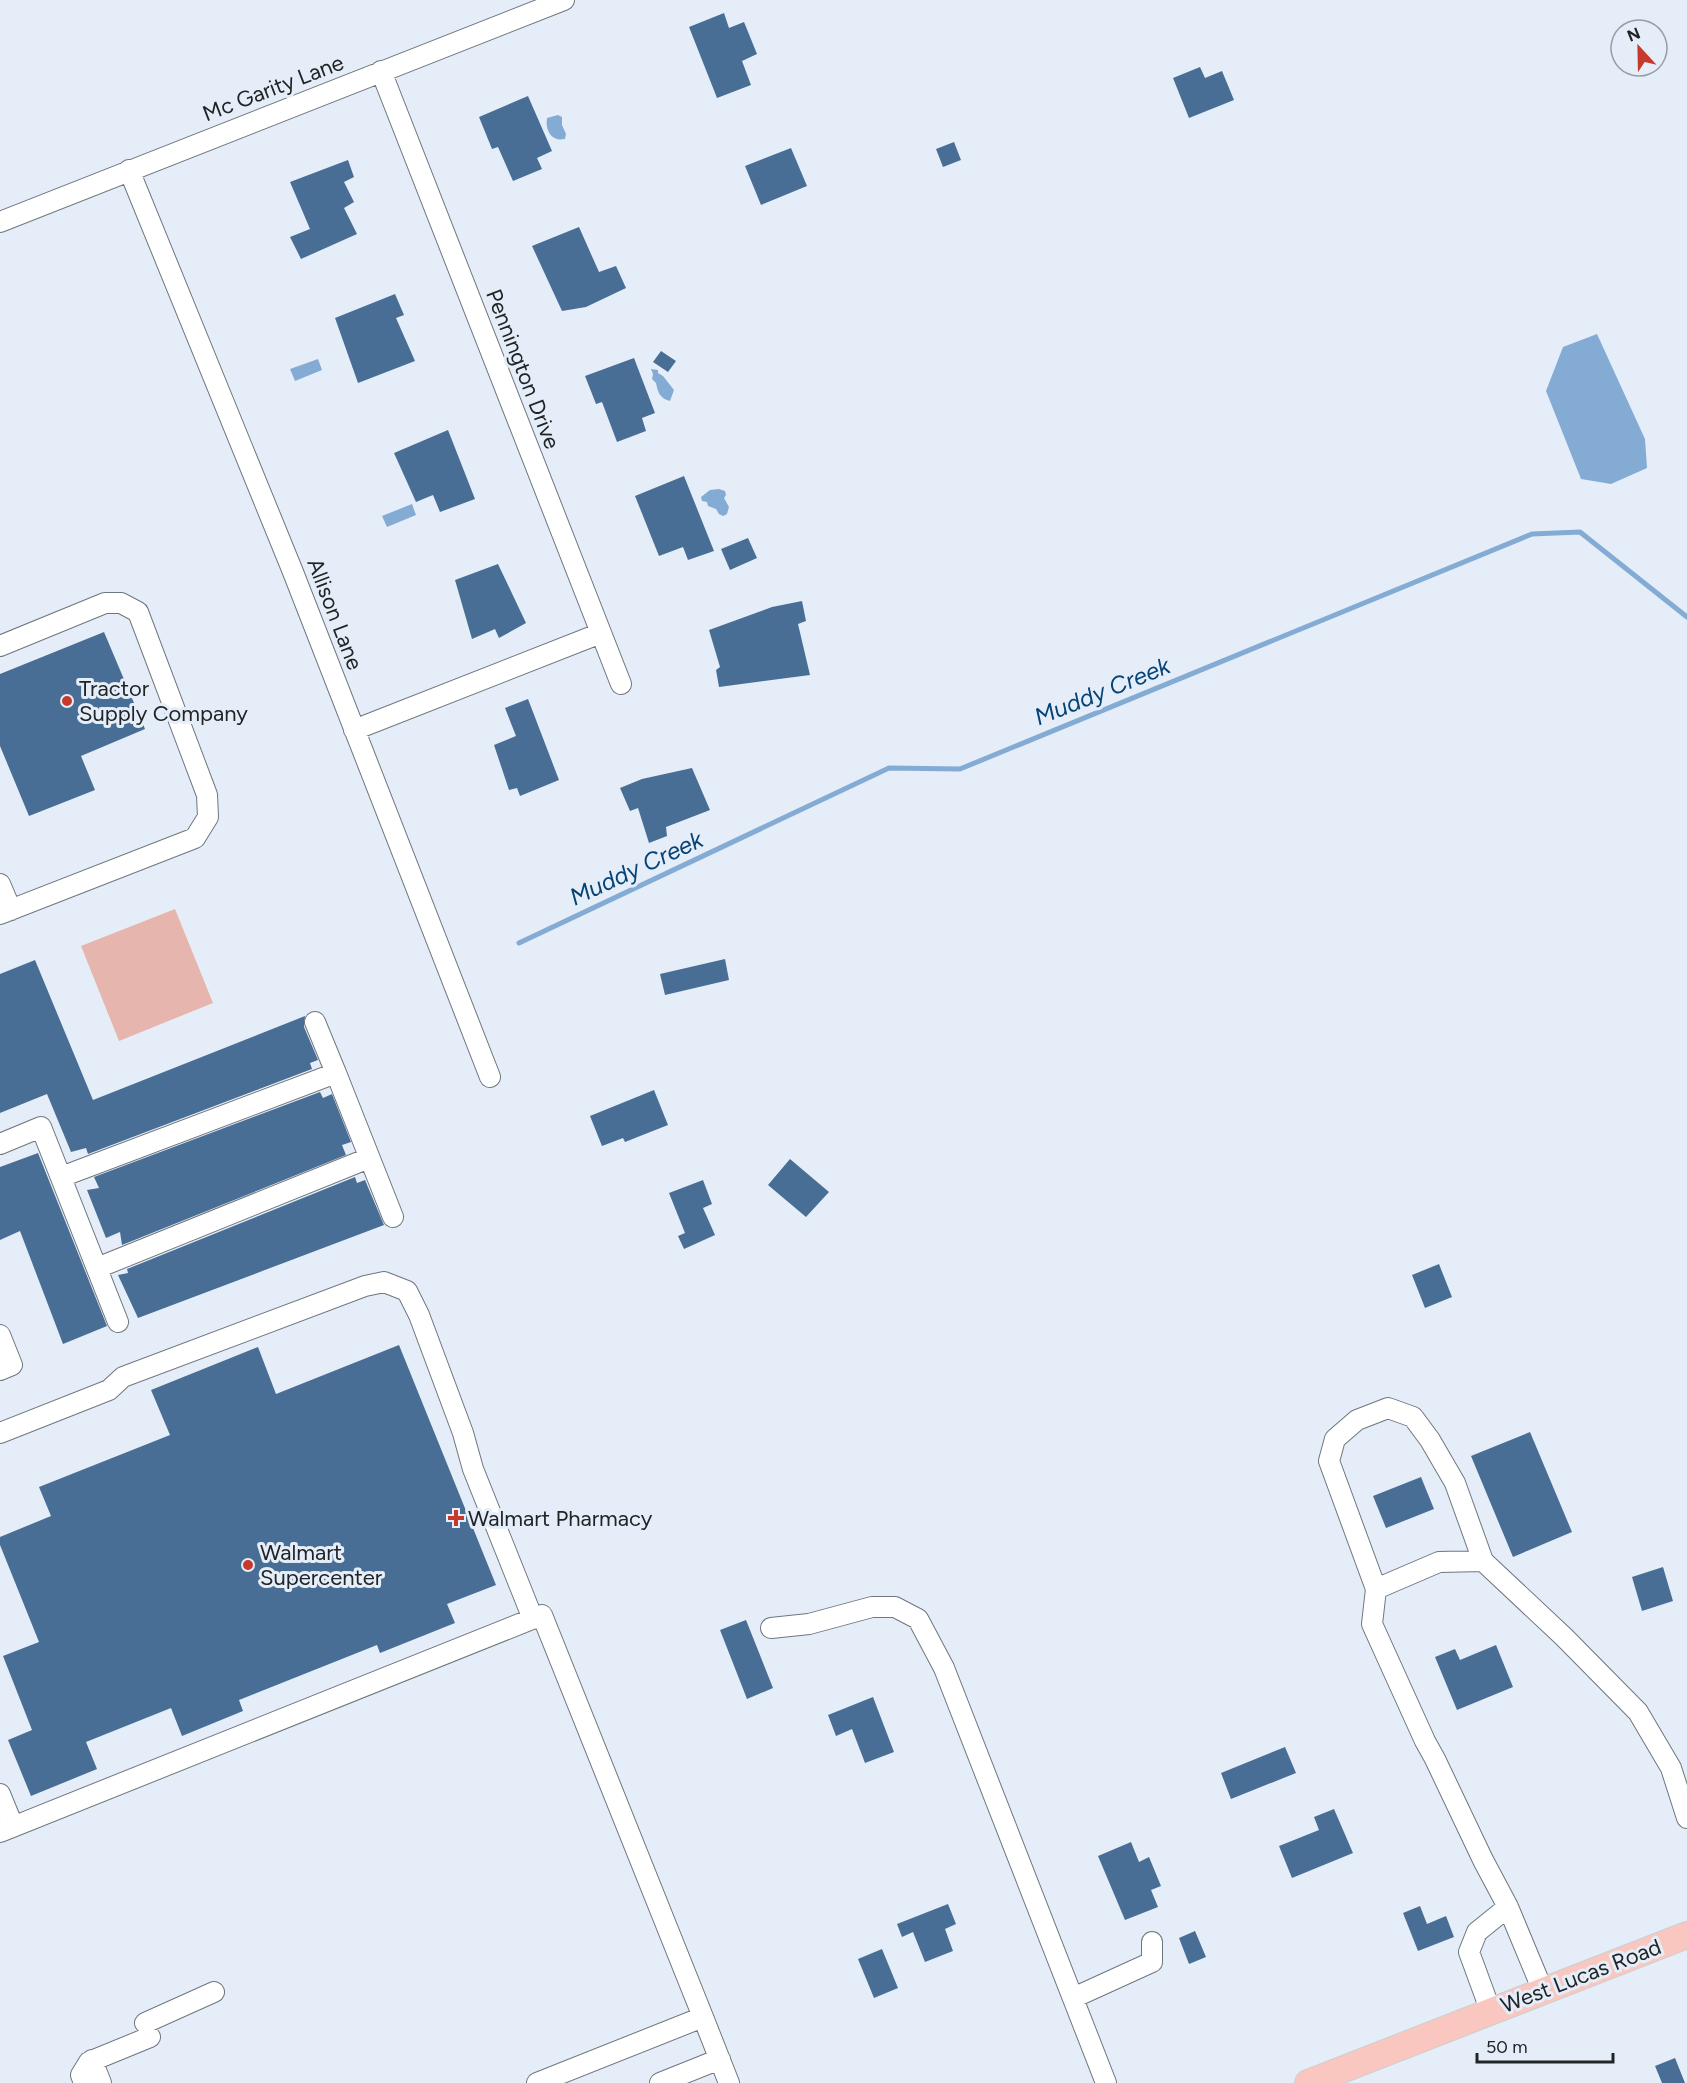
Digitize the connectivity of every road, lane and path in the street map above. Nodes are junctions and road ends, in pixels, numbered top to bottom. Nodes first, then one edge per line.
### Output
1 (564, 0) edge
2 (381, 72) junction
3 (129, 170) junction
4 (0, 222) edge
5 (601, 633) junction
6 (0, 646) edge
7 (621, 684) dead end
8 (354, 730) junction
9 (0, 884) edge
10 (5, 912) edge
11 (315, 1022) dead end
12 (336, 1073) junction
13 (490, 1077) dead end
14 (0, 1144) edge
15 (369, 1158) junction
16 (61, 1178) junction
17 (393, 1217) dead end
18 (97, 1268) junction
19 (118, 1322) dead end
20 (0, 1335) edge
21 (0, 1370) edge
22 (0, 1433) edge
23 (1483, 1561) junction
24 (1376, 1589) junction
25 (528, 1621) junction
26 (771, 1628) dead end
27 (0, 1794) edge
28 (1687, 1818) edge
29 (6, 1829) edge
30 (1508, 1907) junction
31 (1687, 1935) edge
32 (1152, 1942) dead end
33 (1544, 1991) junction
34 (214, 1992) dead end
35 (1073, 1998) junction
36 (1491, 2012) junction
37 (703, 2017) junction
38 (720, 2059) junction
39 (92, 2060) junction
40 (558, 2079) edge
41 (84, 2083) edge
42 (101, 2083) edge
43 (537, 2083) edge
44 (660, 2083) edge
45 (729, 2083) edge
46 (1106, 2083) edge
47 (1308, 2083) edge

1 - 2 street, Mc Garity Lane
2 - 3 street, Mc Garity Lane
2 - 5 street, Pennington Drive
3 - 4 street, Mc Garity Lane
3 - 8 street, Allison Lane
5 - 7 street, Pennington Drive
5 - 8 street
6 - 10 street
8 - 13 street, Allison Lane
9 - 10 street
11 - 12 street
12 - 15 street
12 - 16 street
14 - 16 street
15 - 17 street
15 - 18 street
16 - 18 street
18 - 19 street
20 - 21 street
22 - 25 street
23 - 24 street
23 - 24 street
23 - 28 street
24 - 30 street
25 - 29 street
25 - 37 street
26 - 35 street
27 - 29 street
30 - 33 street
30 - 36 street
31 - 33 main road, West Lucas Road
32 - 35 street
33 - 36 main road, West Lucas Road
34 - 39 street
35 - 46 street
36 - 47 main road, West Lucas Road
37 - 38 street
37 - 40 street
38 - 44 street
38 - 45 street
39 - 41 street
39 - 42 street
40 - 43 street

